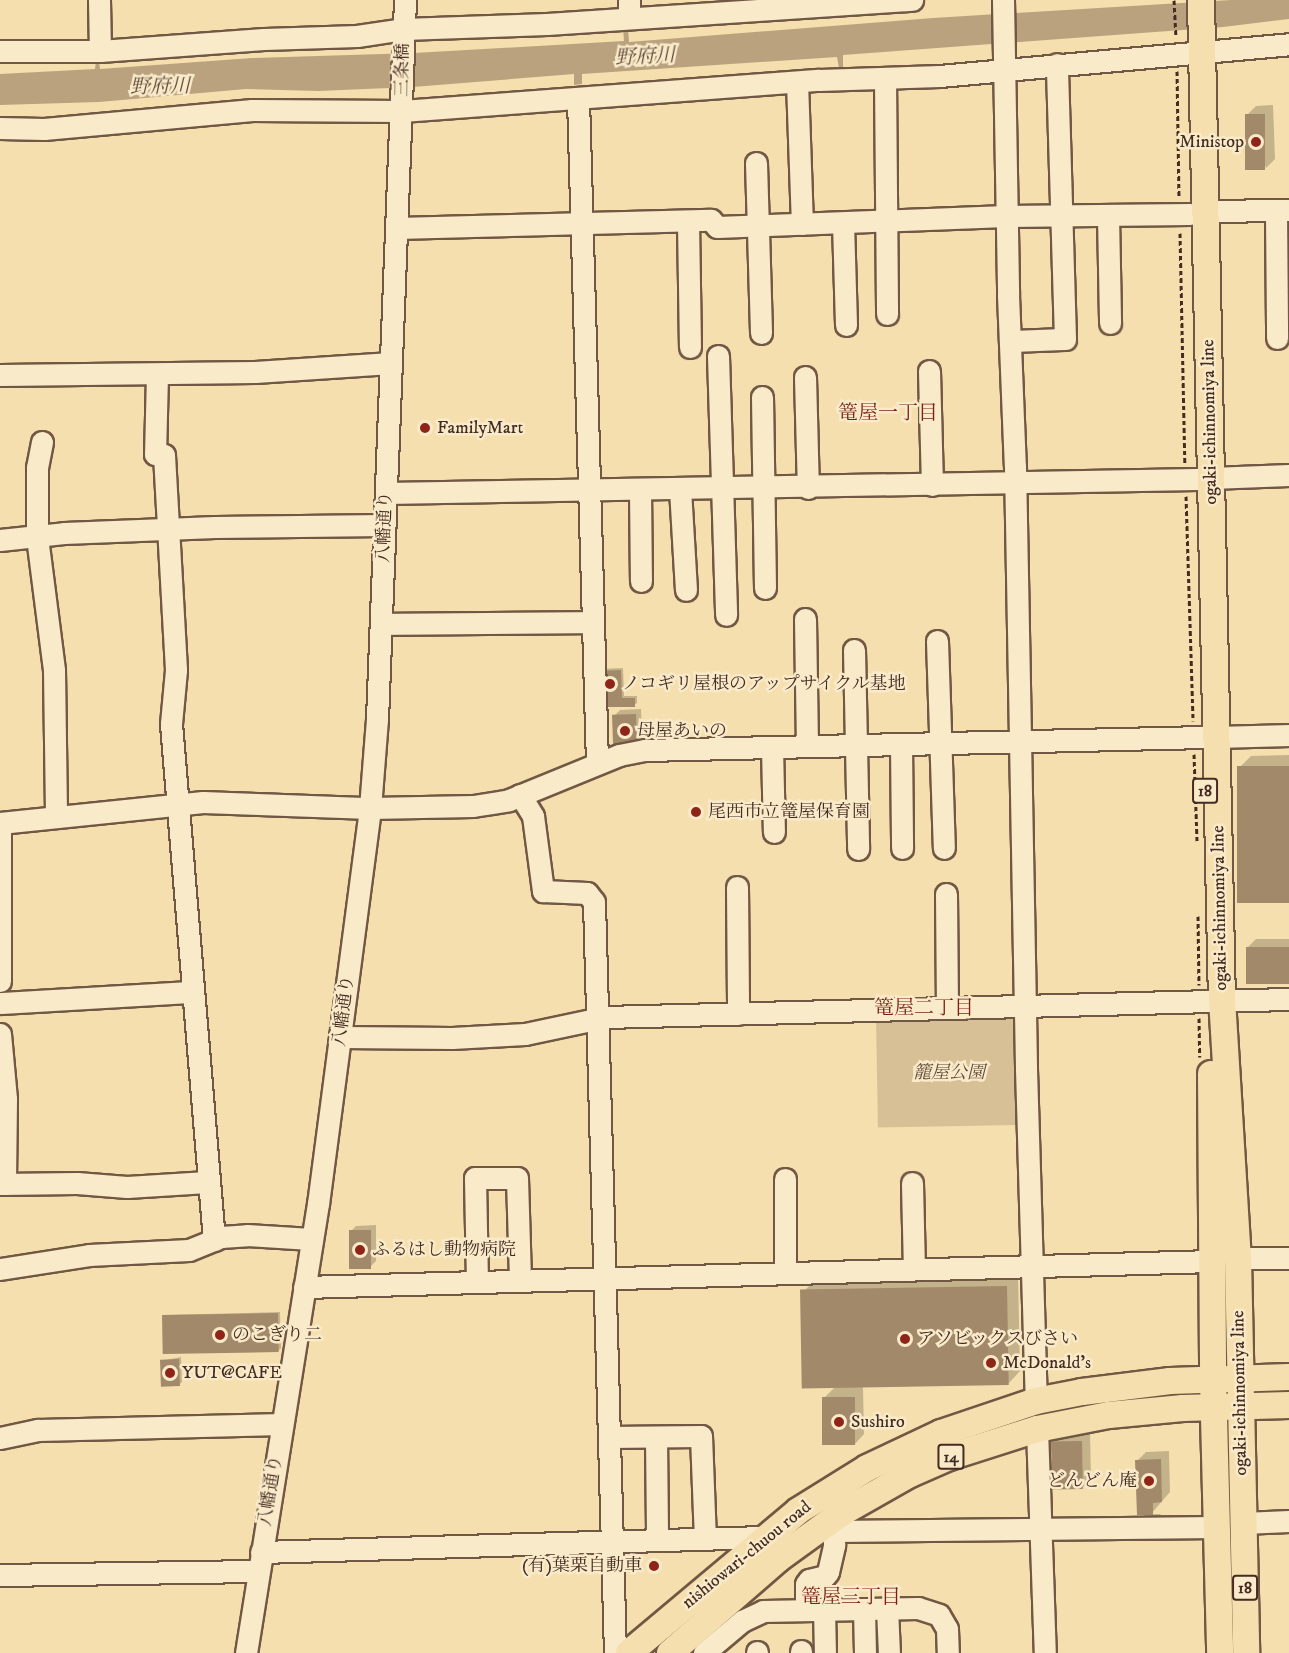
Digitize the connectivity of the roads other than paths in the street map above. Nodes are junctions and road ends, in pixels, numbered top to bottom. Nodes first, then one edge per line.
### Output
1 (99, 0) edge
2 (405, 0) edge
3 (912, 0) edge
4 (1003, 0) edge
5 (1185, 0) edge
6 (1201, 0) edge
7 (629, 9) edge
8 (404, 29) junction
9 (1289, 44) edge
10 (0, 51) edge
11 (100, 51) junction
12 (1185, 53) junction
13 (1057, 64) junction
14 (1004, 69) junction
15 (885, 78) junction
16 (797, 82) junction
17 (578, 99) junction
18 (402, 111) junction
19 (0, 128) edge
20 (756, 163) dead end
21 (1282, 211) edge
22 (1192, 213) junction
23 (1060, 215) junction
24 (1108, 215) junction
25 (1006, 216) junction
26 (688, 221) junction
27 (887, 222) junction
28 (843, 223) junction
29 (582, 224) junction
30 (802, 224) junction
31 (758, 225) junction
32 (397, 228) junction
33 (887, 314) dead end
34 (1110, 323) dead end
35 (846, 325) dead end
36 (761, 333) dead end
37 (1277, 338) dead end
38 (1010, 341) junction
39 (690, 347) dead end
40 (718, 356) dead end
41 (391, 363) junction
42 (929, 371) dead end
43 (157, 374) junction
44 (0, 375) edge
45 (806, 377) dead end
46 (762, 397) dead end
47 (42, 442) dead end
48 (1289, 476) edge
49 (1198, 479) junction
50 (1015, 483) junction
51 (932, 485) junction
52 (764, 488) junction
53 (808, 488) junction
54 (680, 489) junction
55 (722, 489) junction
56 (589, 490) junction
57 (640, 490) junction
58 (386, 493) junction
59 (384, 525) junction
60 (167, 529) junction
61 (37, 537) junction
62 (0, 540) edge
63 (641, 581) dead end
64 (765, 588) dead end
65 (686, 590) dead end
66 (726, 615) dead end
67 (805, 619) dead end
68 (593, 622) junction
69 (381, 624) junction
70 (937, 641) dead end
71 (854, 650) dead end
72 (1289, 735) edge
73 (1205, 737) junction
74 (1021, 741) junction
75 (901, 744) junction
76 (941, 744) junction
77 (856, 745) junction
78 (807, 746) junction
79 (772, 747) junction
80 (597, 764) junction
81 (520, 795) junction
82 (178, 804) junction
83 (370, 808) junction
84 (56, 817) junction
85 (0, 823) edge
86 (774, 832) dead end
87 (902, 848) dead end
88 (944, 848) dead end
89 (858, 849) dead end
90 (738, 887) dead end
91 (946, 894) dead end
92 (0, 981) edge
93 (192, 992) junction
94 (1289, 999) edge
95 (1211, 1000) junction
96 (0, 1003) edge
97 (1026, 1006) junction
98 (947, 1008) junction
99 (738, 1014) junction
100 (597, 1019) junction
101 (0, 1034) edge
102 (341, 1037) junction
103 (785, 1179) dead end
104 (207, 1182) junction
105 (912, 1183) dead end
106 (2, 1184) edge
107 (311, 1239) junction
108 (214, 1240) junction
109 (1238, 1258) junction
110 (1289, 1258) edge
111 (1211, 1261) junction
112 (1033, 1266) junction
113 (0, 1269) edge
114 (914, 1269) junction
115 (785, 1273) junction
116 (605, 1278) junction
117 (520, 1280) junction
118 (477, 1282) junction
119 (304, 1287) junction
120 (1289, 1377) edge
121 (1239, 1378) junction
122 (1213, 1379) junction
123 (1036, 1401) junction
124 (1289, 1405) edge
125 (1239, 1407) junction
126 (1213, 1408) junction
127 (282, 1424) junction
128 (1037, 1428) junction
129 (609, 1437) junction
130 (656, 1437) junction
131 (0, 1438) edge
132 (1289, 1521) edge
133 (1243, 1523) junction
134 (831, 1527) junction
135 (1217, 1527) junction
136 (1041, 1530) junction
137 (764, 1537) junction
138 (705, 1539) junction
139 (657, 1540) junction
140 (612, 1542) junction
141 (260, 1562) junction
142 (0, 1575) edge
143 (887, 1608) junction
144 (864, 1609) junction
145 (815, 1610) junction
146 (246, 1653) edge
147 (615, 1653) edge
148 (629, 1653) edge
149 (670, 1653) edge
150 (704, 1653) edge
151 (825, 1653) edge
152 (865, 1653) edge
153 (889, 1653) edge
154 (948, 1653) edge
155 (1045, 1653) edge
156 (1220, 1653) edge
157 (1246, 1653) edge

1 - 11 street
2 - 8 street, 三条橋
3 - 7 street
4 - 14 street
5 - 12 main road, 18
6 - 12 main road, 18
7 - 8 street
8 - 11 street
8 - 18 street, 三条橋
9 - 12 street
10 - 11 street
12 - 13 street
12 - 22 main road, ogaki-ichinnomiya line / 18
13 - 14 street
13 - 23 street
14 - 15 street
14 - 25 street
15 - 16 street
15 - 27 street
16 - 17 street
16 - 30 street
17 - 18 street
17 - 29 street
18 - 19 street
18 - 32 street, 三条橋
20 - 31 street
21 - 22 street
21 - 37 street
22 - 24 street
22 - 49 main road, ogaki-ichinnomiya line / 18
23 - 24 street
23 - 25 street
23 - 38 street
24 - 34 street
25 - 27 street
25 - 38 street
26 - 29 street
26 - 31 street
26 - 39 street
27 - 28 street
27 - 33 street
28 - 30 street
28 - 35 street
29 - 32 street
29 - 56 street
30 - 31 street
31 - 36 street
32 - 41 street, 八幡通り
38 - 50 street
40 - 55 street
41 - 43 street
41 - 58 street, 八幡通り
42 - 51 street
43 - 44 street
43 - 60 street
45 - 53 street
46 - 52 street
47 - 61 street
48 - 49 street
49 - 50 street
49 - 73 main road, ogaki-ichinnomiya line / 18
50 - 51 street
50 - 74 street
51 - 53 street
52 - 53 street
52 - 55 street
52 - 64 street
54 - 55 street
54 - 57 street
54 - 65 street
55 - 66 street
56 - 57 street
56 - 58 street
56 - 68 street
57 - 63 street
58 - 59 street, 八幡通り
59 - 60 street
59 - 69 street, 八幡通り
60 - 61 street
60 - 82 street
61 - 62 street
61 - 84 street
67 - 78 street
68 - 69 street
68 - 80 street
69 - 83 street, 八幡通り
70 - 76 street
71 - 77 street
72 - 73 street
73 - 74 street
73 - 95 main road, ogaki-ichinnomiya line / 18
74 - 76 street
74 - 97 street
75 - 76 street
75 - 77 street
75 - 87 street
76 - 88 street
77 - 78 street
77 - 89 street
78 - 79 street
79 - 80 street
79 - 86 street
80 - 81 street
81 - 83 street
81 - 100 street
82 - 83 street
82 - 84 street
82 - 93 street
83 - 102 street, 八幡通り
84 - 85 street
85 - 92 street
90 - 99 street
91 - 98 street
93 - 96 street
93 - 104 street
94 - 95 street
95 - 97 street
95 - 109 main road, ogaki-ichinnomiya line / 18
95 - 111 main road, ogaki-ichinnomiya line / 18
97 - 98 street
97 - 112 street
98 - 99 street
99 - 100 street
100 - 102 street
100 - 116 street
101 - 106 street
102 - 107 street, 八幡通り
103 - 115 street
104 - 106 street
104 - 108 street
105 - 114 street
107 - 108 street
107 - 119 street, 八幡通り
108 - 113 street
109 - 110 street
109 - 121 main road, ogaki-ichinnomiya line / 18
111 - 112 street
111 - 122 main road, ogaki-ichinnomiya line / 18
112 - 114 street
112 - 123 street
114 - 115 street
115 - 116 street
116 - 117 street
116 - 129 street
117 - 118 street
117 - 118 street
118 - 119 street
119 - 127 street, 八幡通り
120 - 121 main road, nishiowari-chuou road / 14
121 - 122 main road, nishiowari-chuou road / 14
121 - 125 main road, ogaki-ichinnomiya line / 18
122 - 123 main road, nishiowari-chuou road / 14
122 - 126 main road, ogaki-ichinnomiya line / 18
123 - 137 main road, nishiowari-chuou road / 14
124 - 125 main road, nishiowari-chuou road / 14
125 - 126 main road, nishiowari-chuou road / 14
125 - 133 main road, ogaki-ichinnomiya line / 18
126 - 128 main road, nishiowari-chuou road / 14
126 - 135 main road, ogaki-ichinnomiya line / 18
127 - 131 street
127 - 141 street, 八幡通り
128 - 134 main road, nishiowari-chuou road / 14
128 - 136 street
129 - 130 street
129 - 140 street
130 - 138 street
130 - 139 street
132 - 133 street
133 - 157 main road, ogaki-ichinnomiya line / 18
134 - 136 street
134 - 145 street
134 - 149 main road, nishiowari-chuou road / 14
135 - 136 street
135 - 156 main road, ogaki-ichinnomiya line / 18
136 - 155 street
137 - 138 street
137 - 148 main road, nishiowari-chuou road / 14
138 - 139 street
139 - 140 street
140 - 141 street
140 - 147 street
141 - 142 street
141 - 146 street, 八幡通り
143 - 144 street
143 - 153 street
143 - 154 street
144 - 145 street
144 - 152 street
145 - 150 street
145 - 151 street

